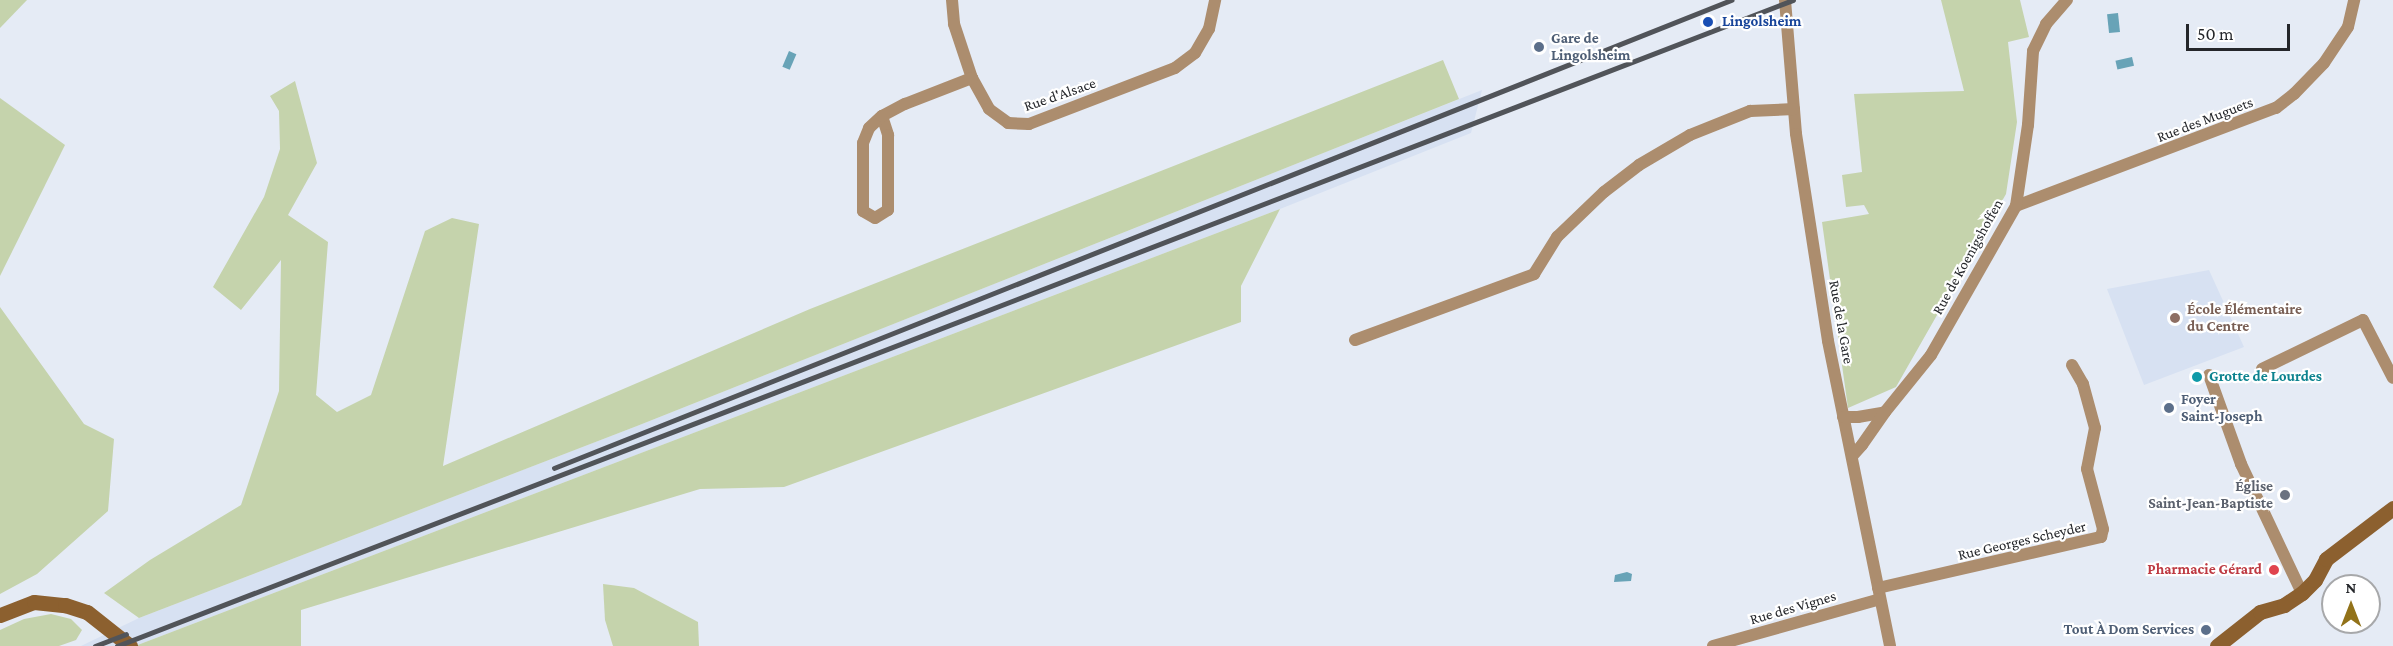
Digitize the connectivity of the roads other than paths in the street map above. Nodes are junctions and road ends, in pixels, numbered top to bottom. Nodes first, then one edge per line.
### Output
1 (952, 0) edge
2 (1215, 0) edge
3 (1785, 0) edge
4 (2067, 0) edge
5 (2354, 0) edge
6 (972, 78) junction
7 (1794, 110) junction
8 (882, 116) junction
9 (2016, 206) junction
10 (1355, 340) dead end
11 (2072, 364) dead end
12 (2262, 369) dead end
13 (2209, 375) dead end
14 (2393, 378) edge
15 (1885, 412) junction
16 (1843, 417) junction
17 (1852, 456) junction
18 (2393, 508) edge
19 (1879, 593) junction
20 (2302, 593) junction
21 (0, 615) edge
22 (130, 646) edge
23 (1713, 646) edge
24 (1890, 646) edge
25 (2217, 646) edge

1 - 6 street, Rue d'Alsace
2 - 6 street, Rue d'Alsace
3 - 7 street, Rue de la Gare
4 - 9 street, Rue de Koenigshoffen
5 - 9 street, Rue des Muguets
6 - 8 street
7 - 10 street
7 - 16 street, Rue de la Gare
8 - 8 street
9 - 15 street, Rue de Koenigshoffen
11 - 19 street, Rue Georges Scheyder
12 - 14 street
13 - 20 street
15 - 16 street
15 - 17 street, Rue de Koenigshoffen
16 - 17 street, Rue de la Gare
17 - 19 street, Rue de la Gare
18 - 20 main road
19 - 23 street, Rue des Vignes
19 - 24 street, Rue de la Gare
20 - 25 main road
21 - 22 main road

